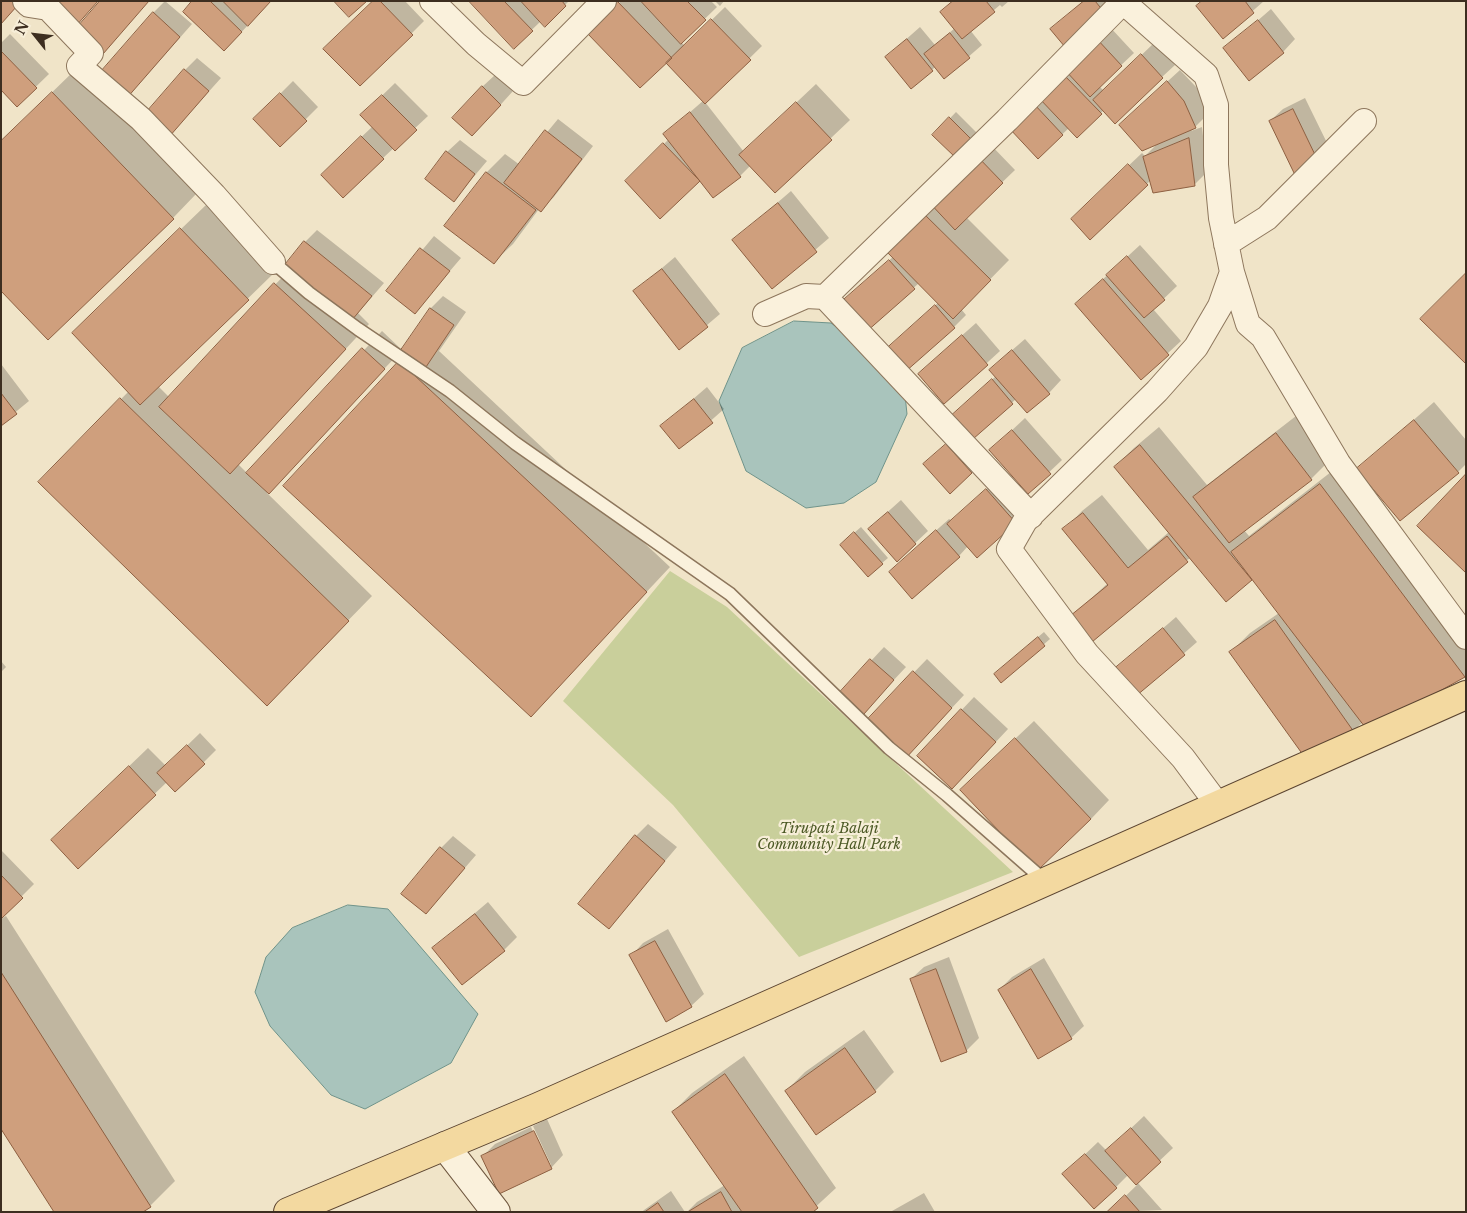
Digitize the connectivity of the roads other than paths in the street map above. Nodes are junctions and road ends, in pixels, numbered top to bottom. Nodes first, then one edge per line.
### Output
1 (432, 1) edge
2 (604, 1) edge
3 (1123, 1) edge
4 (29, 3) edge
5 (1364, 121) dead end
6 (1226, 244) junction
7 (273, 262) joint
8 (1232, 272) junction
9 (825, 297) junction
10 (766, 314) dead end
11 (1031, 516) junction
12 (1466, 637) edge
13 (1466, 695) edge
14 (1218, 805) junction
15 (1045, 881) junction
16 (445, 1146) junction
17 (288, 1212) edge
18 (496, 1212) edge

1 - 2 street
3 - 6 street
3 - 9 street
4 - 7 street
5 - 6 street
6 - 8 street
7 - 15 lane
8 - 11 street
8 - 12 street
9 - 10 street
9 - 11 street
11 - 14 street
13 - 14 main road
14 - 15 main road
15 - 16 main road
16 - 17 main road
16 - 18 street

